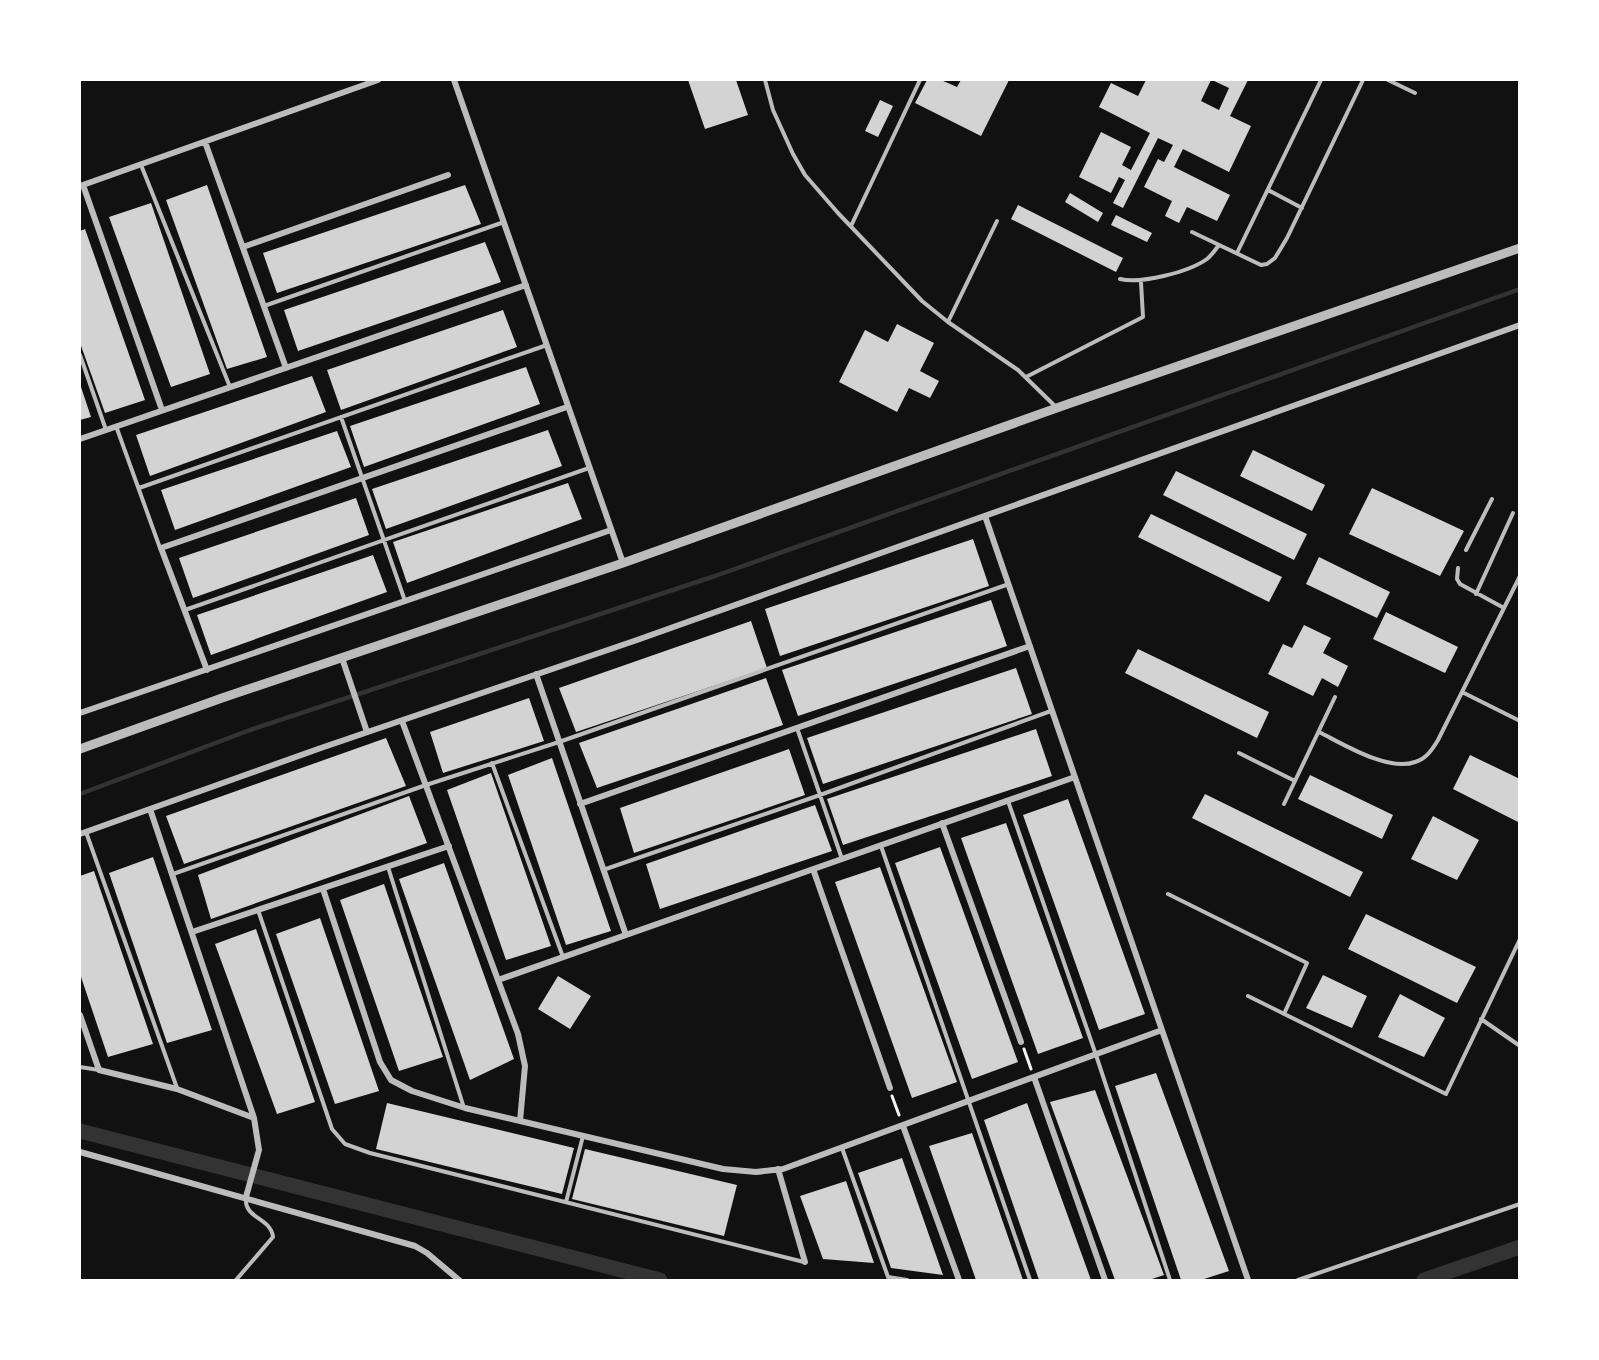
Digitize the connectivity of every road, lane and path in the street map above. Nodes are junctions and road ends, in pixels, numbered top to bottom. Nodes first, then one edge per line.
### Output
1 (378, 80) edge
2 (454, 80) edge
3 (765, 80) edge
4 (920, 80) edge
5 (1321, 80) edge
6 (1363, 80) edge
7 (1388, 80) edge
8 (1415, 93) dead end
9 (205, 142) junction
10 (141, 165) junction
11 (448, 176) dead end
12 (81, 185) edge
13 (1268, 190) junction
14 (1302, 208) junction
15 (997, 221) dead end
16 (504, 222) junction
17 (851, 226) junction
18 (1192, 232) dead end
19 (1219, 244) junction
20 (243, 247) junction
21 (1520, 248) edge
22 (1237, 253) junction
23 (1120, 279) dead end
24 (1141, 282) junction
25 (526, 285) junction
26 (264, 306) junction
27 (948, 322) junction
28 (1520, 325) edge
29 (547, 345) junction
30 (80, 355) edge
31 (286, 368) junction
32 (1026, 377) junction
33 (230, 387) junction
34 (567, 407) junction
35 (1058, 408) junction
36 (162, 410) junction
37 (341, 417) junction
38 (116, 426) junction
39 (106, 430) junction
40 (80, 439) edge
41 (589, 468) junction
42 (362, 478) junction
43 (139, 488) junction
44 (1492, 499) dead end
45 (1513, 513) dead end
46 (985, 516) junction
47 (611, 530) junction
48 (383, 540) junction
49 (161, 549) junction
50 (1466, 550) dead end
51 (623, 563) junction
52 (1458, 568) dead end
53 (1520, 576) edge
54 (1009, 584) junction
55 (1476, 594) junction
56 (405, 601) junction
57 (1504, 608) junction
58 (184, 611) junction
59 (1030, 646) junction
60 (342, 658) junction
61 (207, 670) junction
62 (536, 674) junction
63 (1462, 692) junction
64 (1335, 697) dead end
65 (1052, 711) junction
66 (80, 713) edge
67 (402, 721) junction
68 (1520, 722) edge
69 (797, 728) junction
70 (368, 732) junction
71 (1319, 732) junction
72 (559, 742) junction
73 (80, 749) edge
74 (1239, 753) dead end
75 (492, 764) junction
76 (1075, 777) junction
77 (1295, 781) junction
78 (426, 785) junction
79 (820, 795) junction
80 (1007, 800) junction
81 (580, 804) junction
82 (1284, 804) dead end
83 (150, 809) junction
84 (942, 823) junction
85 (83, 833) edge
86 (881, 845) junction
87 (449, 846) junction
88 (842, 859) junction
89 (388, 867) junction
90 (813, 869) junction
91 (603, 870) junction
92 (172, 875) junction
93 (323, 889) junction
94 (1168, 894) dead end
95 (258, 910) junction
96 (192, 932) junction
97 (626, 935) junction
98 (1520, 939) edge
99 (563, 957) junction
100 (498, 980) junction
101 (1248, 996) dead end
102 (1284, 1014) junction
103 (80, 1015) edge
104 (1481, 1019) junction
105 (1162, 1030) junction
106 (1021, 1042) joint
107 (1520, 1046) edge
108 (1096, 1054) junction
109 (80, 1067) edge
110 (99, 1070) junction
111 (1034, 1077) junction
112 (177, 1089) junction
113 (890, 1089) joint
114 (970, 1101) junction
115 (465, 1108) junction
116 (254, 1118) junction
117 (520, 1122) junction
118 (903, 1126) junction
119 (583, 1136) junction
120 (842, 1148) junction
121 (80, 1152) edge
122 (778, 1169) junction
123 (246, 1197) junction
124 (566, 1202) junction
125 (1520, 1204) edge
126 (805, 1262) joint
127 (237, 1281) edge
128 (459, 1281) edge
129 (907, 1281) edge
130 (959, 1281) edge
131 (1030, 1281) edge
132 (1105, 1281) edge
133 (1170, 1281) edge
134 (1248, 1281) edge
135 (1298, 1281) edge

1 - 9 street
2 - 16 street
3 - 17 lane
4 - 17 lane
5 - 13 lane
6 - 14 lane
7 - 8 lane
9 - 10 street
9 - 20 street
10 - 12 street
10 - 33 lane
11 - 20 street
12 - 36 street
13 - 14 lane
13 - 22 lane
14 - 22 lane
15 - 27 lane
16 - 25 street
16 - 26 lane
17 - 27 lane
18 - 19 lane
19 - 22 lane
19 - 24 lane
20 - 26 street
21 - 35 street
23 - 24 lane
24 - 32 lane
25 - 29 street
25 - 31 street
26 - 31 street
27 - 32 lane
28 - 46 street
29 - 34 street
29 - 37 lane
30 - 39 lane
31 - 33 street
32 - 35 lane
33 - 36 street
34 - 41 street
34 - 42 street
35 - 51 street
36 - 38 street
37 - 42 lane
37 - 43 lane
38 - 39 street
38 - 43 lane
39 - 40 street
41 - 47 street
41 - 48 lane
42 - 48 lane
42 - 49 street
43 - 49 lane
44 - 50 lane
45 - 55 lane
46 - 54 street
46 - 62 street
47 - 51 street
47 - 56 street
48 - 56 lane
48 - 58 lane
49 - 58 street
51 - 60 street
52 - 55 lane
53 - 57 lane
54 - 59 street
54 - 72 lane
55 - 57 lane
56 - 61 street
57 - 63 lane
58 - 61 street
59 - 65 street
59 - 69 street
60 - 70 street
60 - 73 street
61 - 66 street
62 - 67 street
62 - 72 street
63 - 68 lane
63 - 71 lane
64 - 71 lane
65 - 76 street
65 - 79 lane
67 - 70 street
67 - 78 street
69 - 79 lane
69 - 81 street
70 - 83 street
71 - 77 lane
72 - 75 lane
72 - 81 street
74 - 77 lane
75 - 78 lane
75 - 99 lane
76 - 80 street
76 - 105 street
77 - 82 lane
78 - 87 street
78 - 92 lane
79 - 88 lane
79 - 91 lane
80 - 84 street
80 - 108 lane
81 - 91 street
83 - 85 street
83 - 92 street
84 - 86 street
84 - 106 street
85 - 112 lane
86 - 88 street
86 - 114 lane
87 - 89 street
87 - 100 street
88 - 90 street
89 - 93 street
89 - 115 lane
90 - 97 street
90 - 113 street
91 - 97 street
92 - 96 street
93 - 95 street
93 - 115 street
94 - 102 lane
95 - 96 street
95 - 124 lane
96 - 116 street
97 - 99 street
98 - 104 lane
99 - 100 street
100 - 117 street
101 - 102 lane
102 - 104 lane
103 - 110 street
104 - 107 lane
105 - 108 street
105 - 134 street
106 - 111 path
108 - 111 street
108 - 133 lane
109 - 110 lane
110 - 112 street
111 - 114 street
111 - 132 street
112 - 116 street
113 - 118 path
114 - 118 street
114 - 131 lane
115 - 117 street
116 - 123 street
117 - 119 street
118 - 120 street
118 - 130 street
119 - 122 street
119 - 124 lane
120 - 122 street
120 - 129 lane
121 - 123 street
122 - 126 street
123 - 127 lane
123 - 128 street
124 - 126 lane
125 - 135 lane

